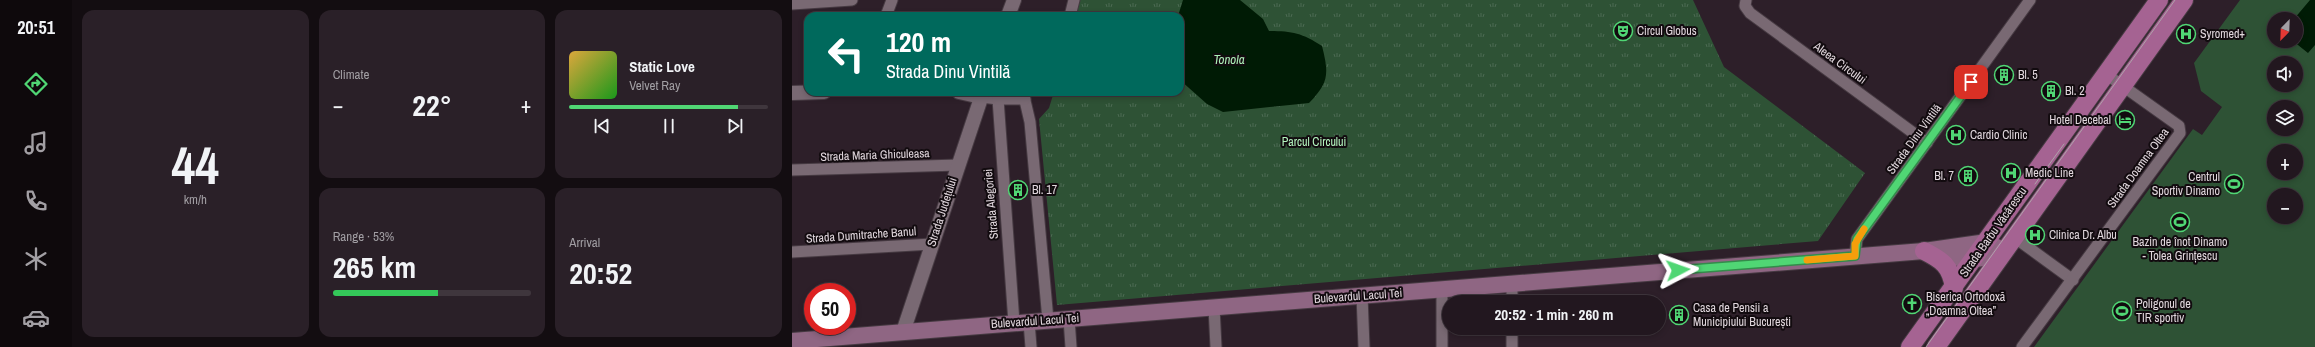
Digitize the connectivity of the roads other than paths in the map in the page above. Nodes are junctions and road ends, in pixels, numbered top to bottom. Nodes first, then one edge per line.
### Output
1 (852, 0) edge
2 (892, 0) edge
3 (1014, 0) edge
4 (1074, 0) edge
5 (1746, 0) edge
6 (2030, 0) edge
7 (2159, 0) edge
8 (2184, 0) edge
9 (792, 4) edge
10 (888, 12) edge
11 (1010, 12) edge
12 (1071, 12) edge
13 (2106, 74) junction
14 (2122, 85) junction
15 (792, 93) edge
16 (804, 93) edge
17 (981, 96) edge
18 (988, 96) edge
19 (1024, 96) edge
20 (998, 99) junction
21 (1927, 143) junction
22 (958, 165) junction
23 (792, 170) edge
24 (1987, 242) junction
25 (932, 244) junction
26 (2009, 244) junction
27 (1924, 251) junction
28 (792, 252) edge
29 (1855, 256) junction
30 (1974, 260) junction
31 (2073, 280) junction
32 (1512, 284) junction
33 (1954, 288) junction
34 (1442, 289) junction
35 (1362, 295) junction
36 (1512, 295) edge
37 (1214, 307) junction
38 (1068, 319) junction
39 (1048, 320) junction
40 (1022, 322) junction
41 (903, 332) junction
42 (1512, 335) edge
43 (792, 340) edge
44 (823, 343) edge
45 (1031, 347) edge
46 (1071, 347) edge
47 (1216, 347) edge
48 (1364, 347) edge
49 (1442, 347) edge
50 (1512, 347) edge
51 (1910, 347) edge
52 (1936, 347) edge
53 (2022, 347) edge

1 - 9 street
2 - 10 street
3 - 11 street
4 - 12 street
5 - 21 street, Aleea Circului
6 - 21 street, Strada Dinu Vintilă
7 - 13 main road, Strada Barbu Văcărescu
8 - 14 main road, Strada Barbu Văcărescu
13 - 14 street, Strada Doamna Oltea
13 - 24 main road, Strada Barbu Văcărescu
14 - 26 main road, Strada Barbu Văcărescu
14 - 31 street, Strada Doamna Oltea
15 - 16 street
17 - 22 street, Strada Județului
18 - 20 street
19 - 20 street
19 - 39 street
20 - 40 street, Strada Alegoriei
21 - 29 street, Strada Dinu Vintilă
22 - 23 street, Strada Maria Ghiculeasa
22 - 25 street, Strada Județului
24 - 26 main road
24 - 27 main road, Bulevardul Lacul Tei
24 - 30 main road, Strada Barbu Văcărescu
25 - 28 street, Strada Dumitrache Banul
25 - 41 street, Strada Județului
26 - 30 main road, Bulevardul Lacul Tei
26 - 31 street
26 - 52 main road, Strada Barbu Văcărescu
27 - 29 main road, Bulevardul Lacul Tei
27 - 30 main road, Bulevardul Lacul Tei
27 - 33 main road
29 - 32 main road, Bulevardul Lacul Tei
30 - 33 main road, Strada Barbu Văcărescu
31 - 53 street, Strada Doamna Oltea
32 - 34 main road, Bulevardul Lacul Tei
32 - 36 street
33 - 51 main road, Strada Barbu Văcărescu
34 - 35 main road, Bulevardul Lacul Tei
34 - 49 street
35 - 37 main road, Bulevardul Lacul Tei
35 - 48 street
37 - 38 main road, Bulevardul Lacul Tei
37 - 47 street
38 - 39 main road, Bulevardul Lacul Tei
38 - 46 street
39 - 40 main road, Bulevardul Lacul Tei
40 - 41 main road, Bulevardul Lacul Tei
40 - 45 street, Strada Alegoriei
41 - 44 main road, Bulevardul Lacul Tei
42 - 50 street
43 - 44 main road, Bulevardul Lacul Tei

